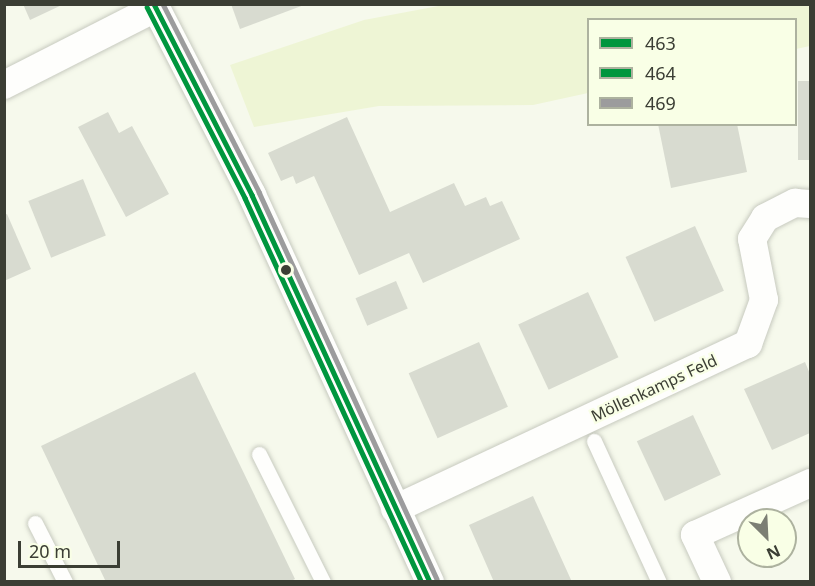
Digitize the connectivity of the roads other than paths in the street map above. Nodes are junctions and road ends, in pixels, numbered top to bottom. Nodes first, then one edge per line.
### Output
1 (154, 6) edge
2 (4, 85) edge
3 (810, 204) edge
4 (594, 441) dead end
5 (259, 454) dead end
6 (810, 483) edge
7 (395, 509) junction
8 (35, 523) dead end
9 (65, 582) edge
10 (323, 582) edge
11 (430, 582) edge
12 (659, 582) edge
13 (717, 582) edge

1 - 2 street
1 - 7 street
3 - 7 street, Möllenkamps Feld
4 - 12 lane
5 - 10 lane
6 - 13 street
7 - 11 street
8 - 9 lane

